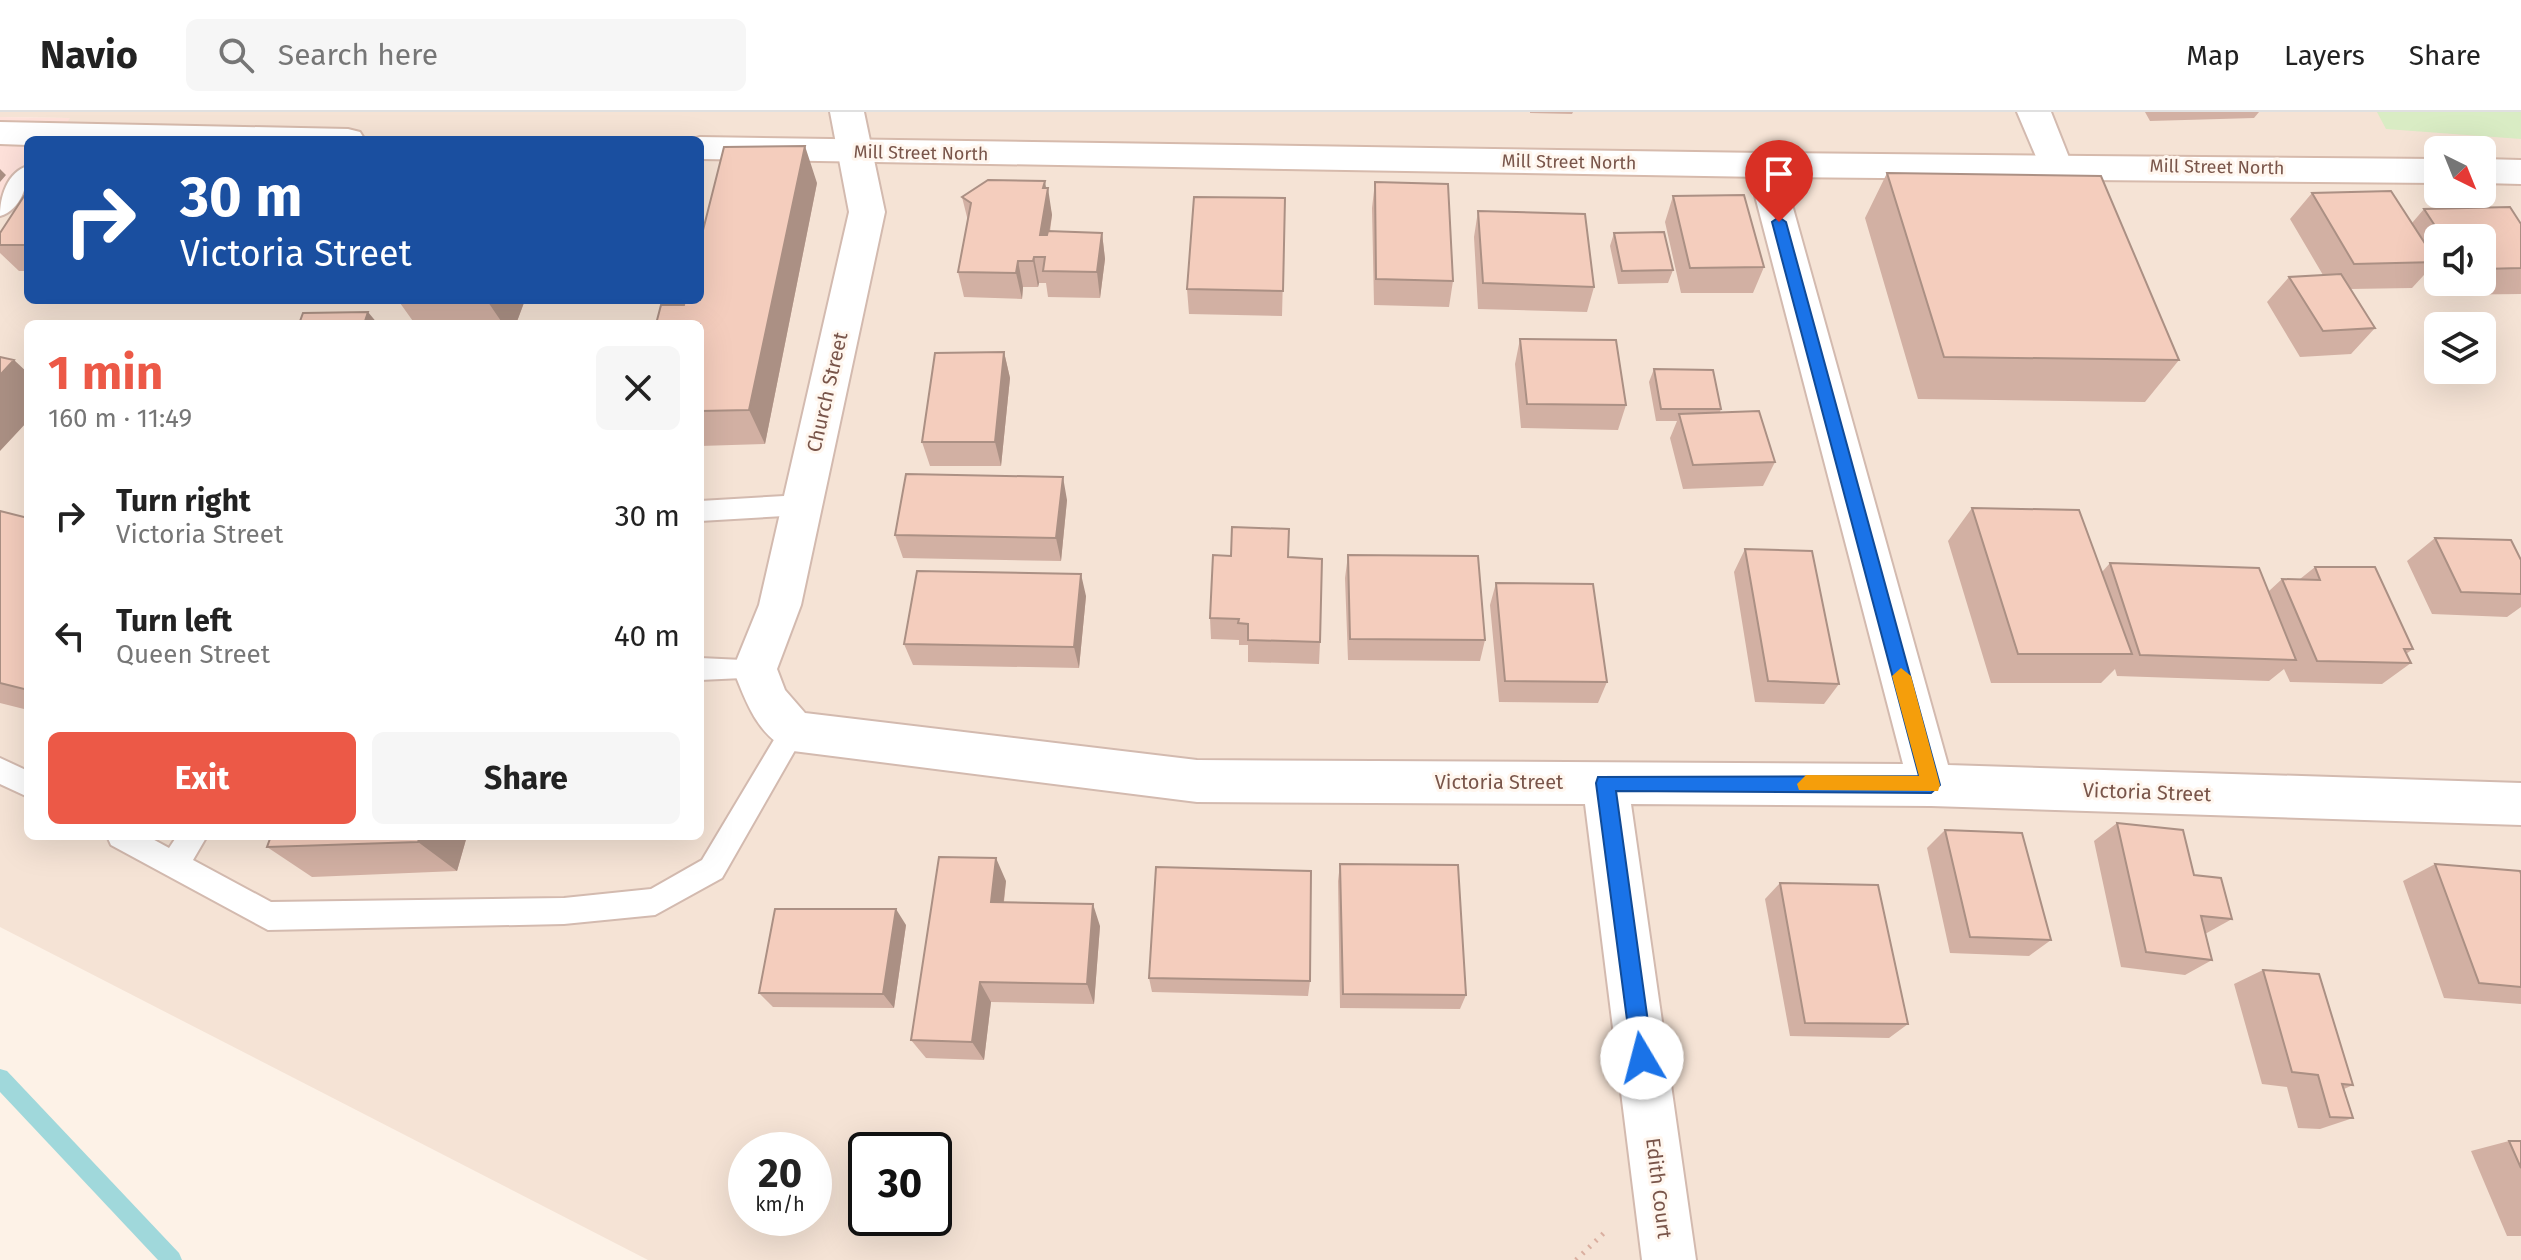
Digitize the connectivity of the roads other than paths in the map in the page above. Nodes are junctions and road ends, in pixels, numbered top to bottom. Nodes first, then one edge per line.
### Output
1 (847, 112) edge
2 (2034, 112) edge
3 (0, 133) edge
4 (42, 136) edge
5 (704, 148) edge
6 (856, 152) junction
7 (1764, 165) junction
8 (2055, 165) junction
9 (2424, 171) edge
10 (2496, 171) edge
11 (2521, 172) edge
12 (24, 178) edge
13 (0, 209) edge
14 (802, 505) junction
15 (704, 511) edge
16 (704, 669) edge
17 (755, 669) junction
18 (793, 731) junction
19 (0, 770) edge
20 (24, 783) edge
21 (1605, 783) junction
22 (1931, 785) junction
23 (2521, 804) edge
24 (128, 840) edge
25 (190, 840) edge
26 (174, 865) junction
27 (1669, 1260) edge

1 - 6 street, Church Street
2 - 8 street
3 - 4 street
5 - 6 street, Mill Street North
6 - 7 street, Mill Street North
6 - 14 street, Church Street
7 - 8 street, Mill Street North
7 - 22 street
8 - 9 street, Mill Street North
10 - 11 street
12 - 13 lane
14 - 15 lane
14 - 17 street, Church Street
16 - 17 lane
17 - 18 street
18 - 21 street, Victoria Street
18 - 26 lane
19 - 20 lane
21 - 22 street, Victoria Street
21 - 27 street, Edith Court
22 - 23 street, Victoria Street
24 - 26 lane
25 - 26 lane

